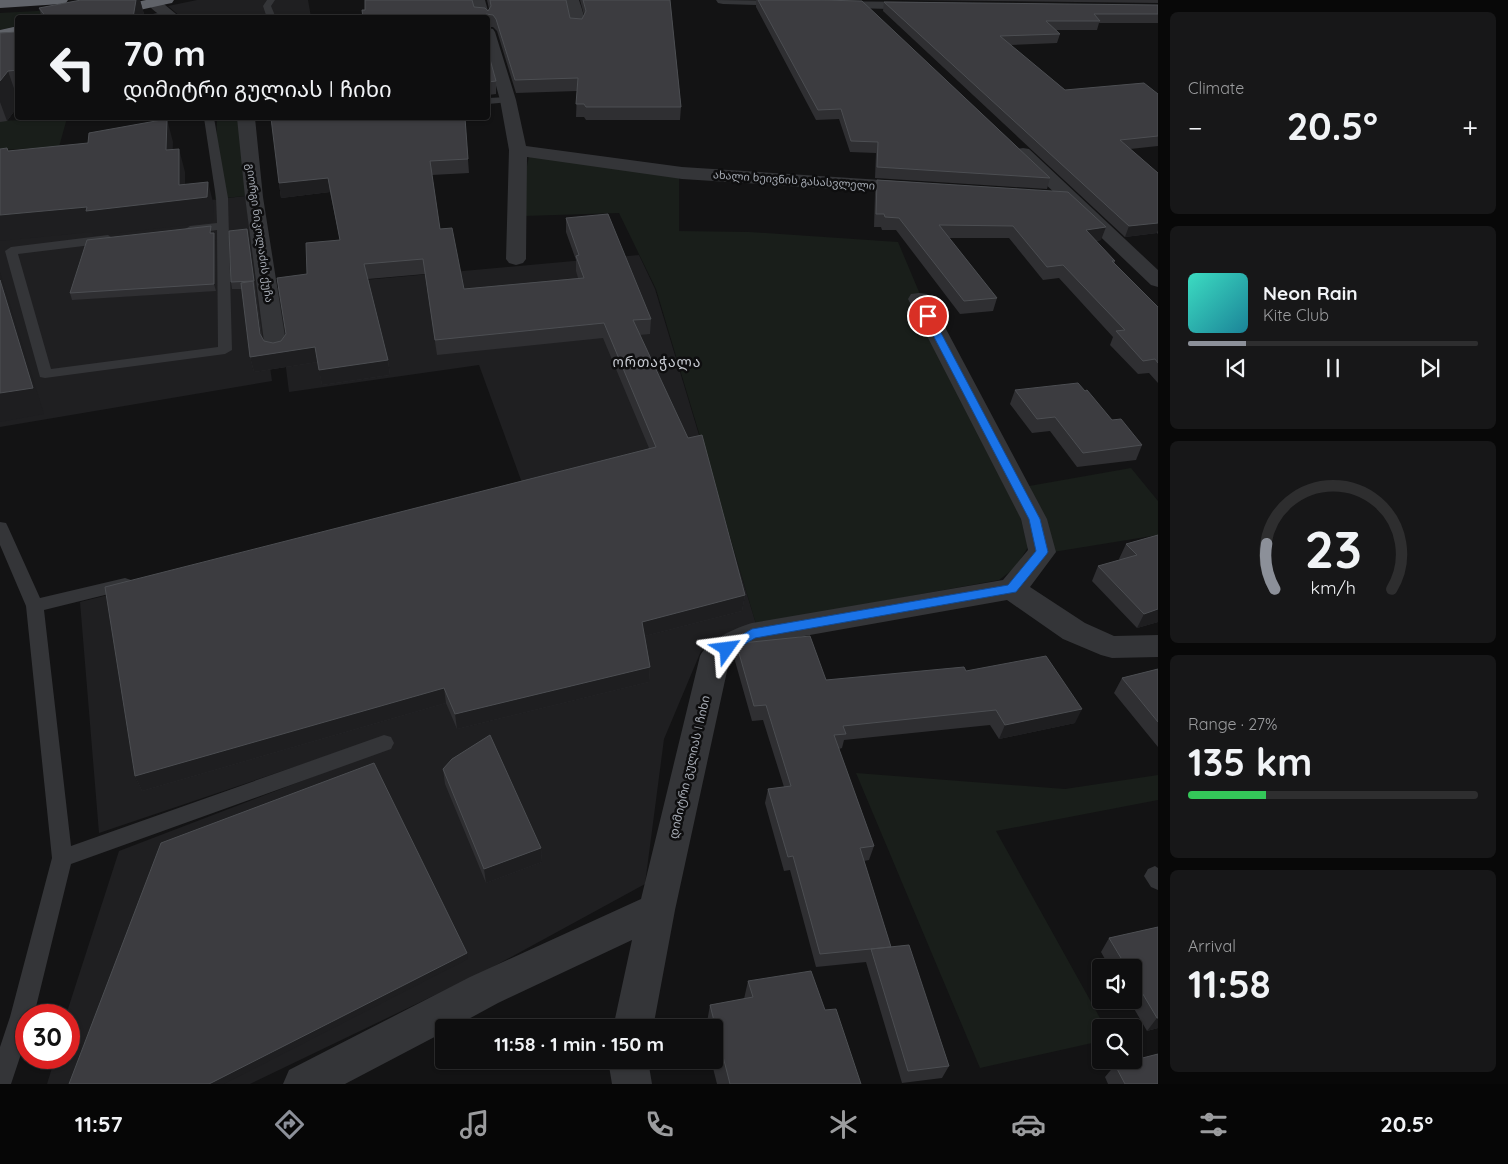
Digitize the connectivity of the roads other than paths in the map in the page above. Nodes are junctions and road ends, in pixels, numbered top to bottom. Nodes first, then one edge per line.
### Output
1 (61, 0) edge
2 (271, 0) edge
3 (478, 0) edge
4 (572, 0) edge
5 (723, 0) edge
6 (34, 1) edge
7 (863, 3) edge
8 (0, 4) edge
9 (935, 6) edge
10 (165, 10) edge
11 (112, 15) edge
12 (148, 15) edge
13 (271, 15) edge
14 (482, 15) edge
15 (880, 18) edge
16 (577, 26) edge
17 (15, 31) edge
18 (0, 34) edge
19 (490, 39) edge
20 (490, 100) edge
21 (508, 100) junction
22 (209, 120) edge
23 (246, 120) edge
24 (1014, 145) edge
25 (518, 150) junction
26 (931, 189) edge
27 (1040, 196) edge
28 (1070, 198) junction
29 (222, 226) junction
30 (174, 232) edge
31 (117, 238) edge
32 (516, 258) dead end
33 (1158, 281) edge
34 (919, 299) dead end
35 (276, 349) edge
36 (0, 527) edge
37 (140, 581) edge
38 (1012, 589) junction
39 (35, 606) junction
40 (1158, 646) edge
41 (384, 743) dead end
42 (62, 858) junction
43 (656, 910) junction
44 (635, 1019) edge
45 (630, 1069) edge
46 (0, 1082) edge
47 (303, 1084) edge
48 (632, 1084) edge

1 - 6 highway
2 - 13 lane
3 - 14 street
4 - 16 street
5 - 7 street
6 - 8 highway
7 - 9 street
7 - 15 street
10 - 11 highway
10 - 12 lane
17 - 18 highway
19 - 21 street
20 - 21 lane
21 - 25 street
22 - 29 lane
23 - 35 street, გიორგი ნიკოლაძის ქუჩა
24 - 28 street
25 - 26 street, ახალი ხეივნის გასასვლელი
25 - 32 street
27 - 28 street
28 - 33 street
29 - 30 lane
29 - 31 lane
34 - 38 street
36 - 39 lane
37 - 39 lane
38 - 40 street
38 - 43 street, დიმიტრი გულიას I ჩიხი
39 - 42 lane
41 - 42 lane
42 - 46 lane
43 - 44 street, დიმიტრი გულიას I ჩიხი
43 - 47 street
45 - 48 street

